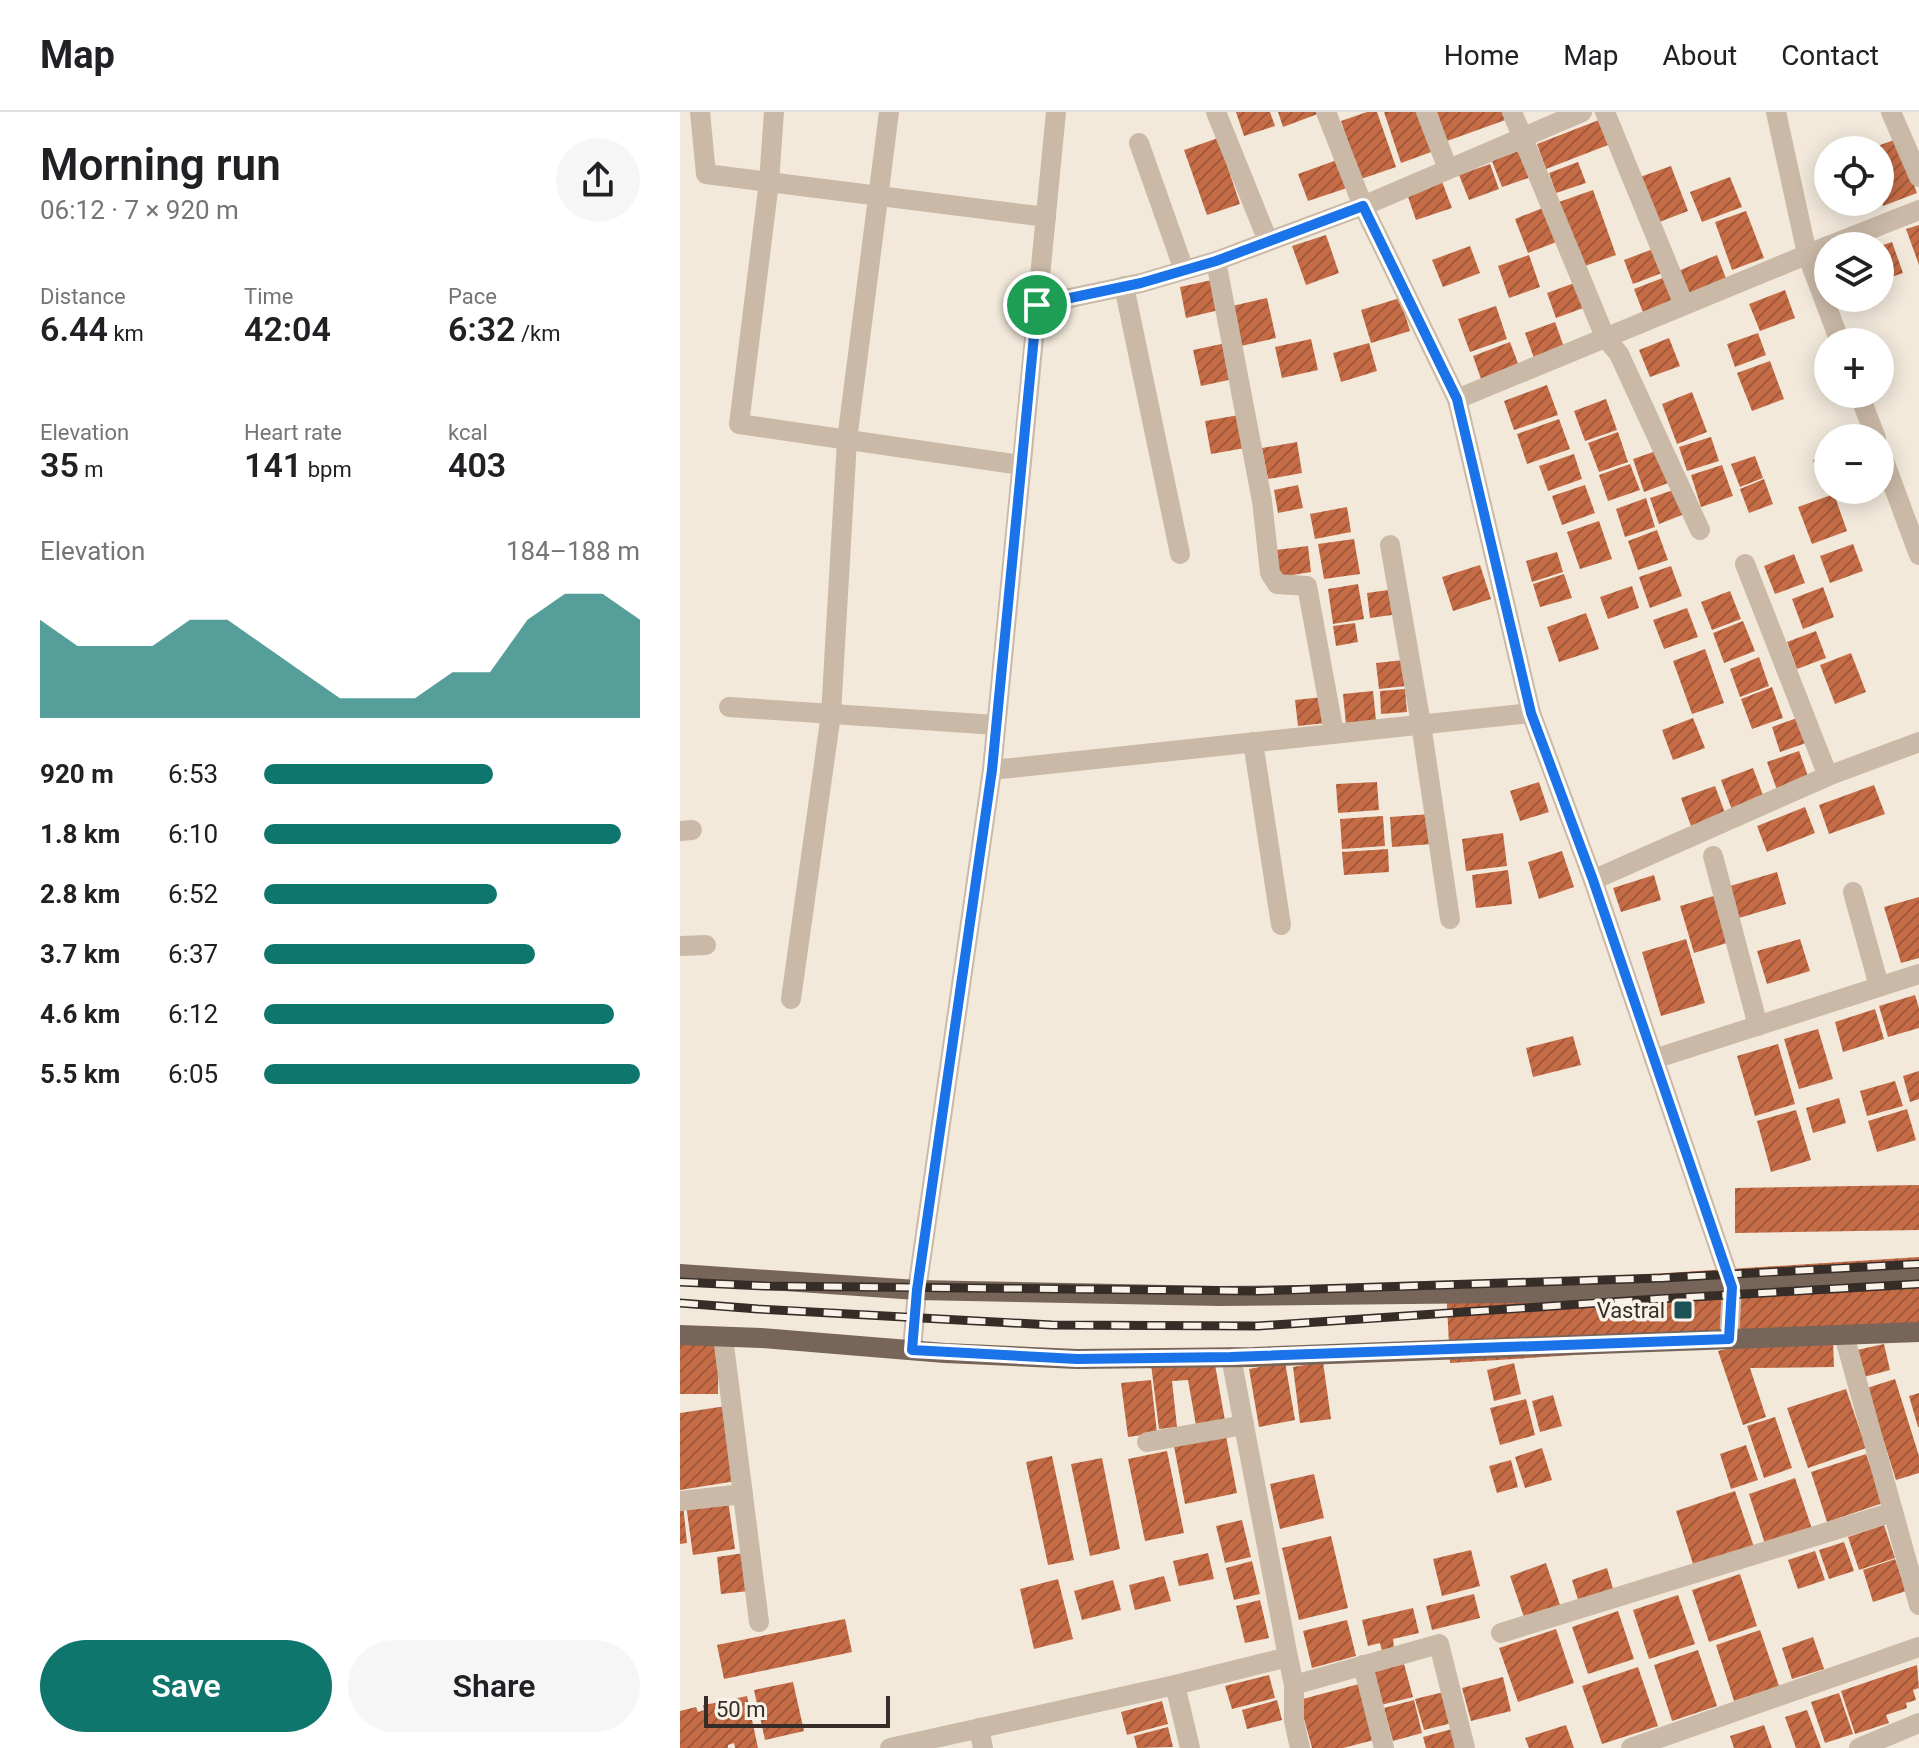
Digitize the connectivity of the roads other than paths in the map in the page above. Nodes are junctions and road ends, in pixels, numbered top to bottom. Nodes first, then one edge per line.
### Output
1 (700, 112) edge
2 (774, 112) edge
3 (889, 112) edge
4 (1056, 112) edge
5 (1216, 112) edge
6 (1326, 112) edge
7 (1426, 112) edge
8 (1512, 112) edge
9 (1582, 112) edge
10 (1605, 112) edge
11 (1776, 112) edge
12 (1891, 112) edge
13 (1522, 138) junction
14 (1139, 143) dead end
15 (1448, 169) junction
16 (1919, 177) edge
17 (769, 182) junction
18 (879, 196) junction
19 (1363, 206) junction
20 (1919, 210) edge
21 (1046, 217) junction
22 (1863, 232) edge
23 (1268, 241) junction
24 (1814, 251) edge
25 (1807, 254) junction
26 (1216, 261) junction
27 (1184, 270) junction
28 (1124, 286) junction
29 (1037, 305) junction
30 (1684, 305) junction
31 (1835, 328) edge
32 (1605, 337) junction
33 (1457, 399) junction
34 (847, 440) junction
35 (1021, 465) junction
36 (1894, 488) edge
37 (1700, 530) dead end
38 (1390, 545) dead end
39 (1180, 554) dead end
40 (1919, 555) edge
41 (1745, 564) dead end
42 (729, 707) dead end
43 (1531, 713) junction
44 (831, 714) junction
45 (1421, 724) junction
46 (996, 725) junction
47 (1334, 733) junction
48 (1253, 742) junction
49 (1919, 742) edge
50 (992, 770) junction
51 (1828, 776) junction
52 (1713, 856) dead end
53 (1593, 880) junction
54 (1853, 892) dead end
55 (1450, 919) dead end
56 (1281, 925) dead end
57 (706, 945) dead end
58 (680, 946) edge
59 (1919, 974) edge
60 (1879, 986) junction
61 (791, 999) dead end
62 (1758, 1026) junction
63 (1654, 1059) junction
64 (680, 1274) edge
65 (1919, 1275) edge
66 (1732, 1287) junction
67 (917, 1290) junction
68 (1919, 1332) edge
69 (680, 1335) edge
70 (1844, 1335) junction
71 (723, 1337) junction
72 (1729, 1339) junction
73 (912, 1350) junction
74 (1231, 1357) junction
75 (1244, 1425) junction
76 (1147, 1442) dead end
77 (743, 1494) junction
78 (680, 1501) edge
79 (1893, 1512) junction
80 (1919, 1605) edge
81 (759, 1622) dead end
82 (1501, 1633) dead end
83 (1919, 1647) edge
84 (1288, 1657) junction
85 (1363, 1665) junction
86 (1175, 1685) junction
87 (1294, 1685) junction
88 (1919, 1723) edge
89 (981, 1738) edge
90 (1888, 1743) edge
91 (922, 1744) edge
92 (890, 1748) edge
93 (1190, 1748) edge
94 (1300, 1748) edge
95 (1384, 1748) edge
96 (1465, 1748) edge
97 (1631, 1748) edge
98 (1859, 1748) edge

1 - 17 street
2 - 17 street
3 - 18 street
4 - 21 street
5 - 23 street
6 - 19 street
7 - 15 street
8 - 13 street
9 - 13 street
10 - 30 street
11 - 25 street
12 - 16 street
13 - 15 street
13 - 32 street
14 - 27 street
15 - 19 street
17 - 18 street
17 - 34 street
18 - 21 street
18 - 34 street
19 - 23 street
19 - 33 street
20 - 22 street
21 - 29 street
23 - 26 street
24 - 25 street
25 - 30 street
25 - 31 street
26 - 27 street
26 - 47 street
27 - 28 street
28 - 29 street
28 - 39 street
29 - 35 street
30 - 32 street
32 - 33 street
32 - 37 street
33 - 43 street
34 - 35 street
34 - 44 street
35 - 46 street
36 - 40 street
38 - 45 street
41 - 51 street
42 - 44 street
43 - 45 street
43 - 53 street
44 - 46 street
44 - 61 street
45 - 47 street
45 - 55 street
46 - 50 street
47 - 48 street
48 - 50 street
48 - 56 street
49 - 51 street
50 - 67 street
51 - 53 street
52 - 62 street
53 - 63 street
54 - 60 street
57 - 58 street
59 - 60 street
60 - 62 street
62 - 63 street
63 - 66 street
64 - 67 main road
65 - 66 main road
66 - 67 main road
66 - 72 street
67 - 73 street
68 - 70 main road
69 - 71 main road
70 - 72 main road
70 - 79 street
71 - 73 main road
71 - 77 street
72 - 74 main road
73 - 74 main road
74 - 75 street
75 - 76 street
75 - 84 street
77 - 78 street
77 - 81 street
79 - 80 street
79 - 82 street
83 - 97 street
84 - 86 street
84 - 87 street
85 - 87 street
85 - 95 street
85 - 96 street
86 - 89 street
86 - 93 street
87 - 94 street
88 - 90 street
89 - 91 street
90 - 98 street
91 - 92 street

